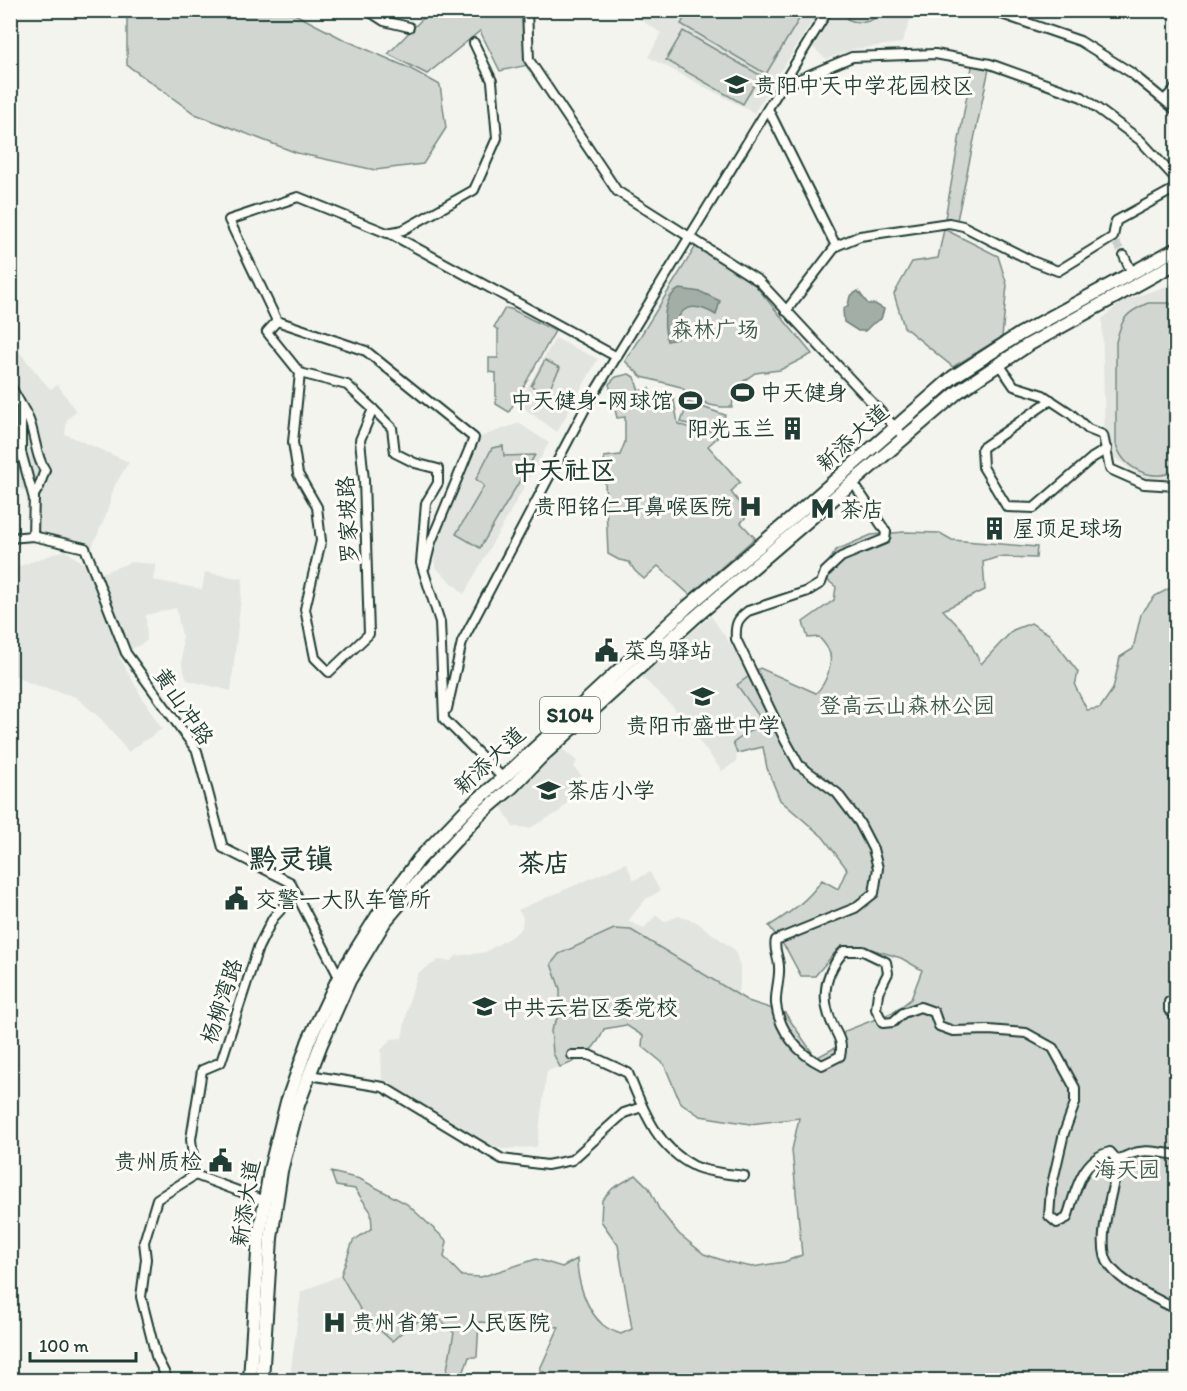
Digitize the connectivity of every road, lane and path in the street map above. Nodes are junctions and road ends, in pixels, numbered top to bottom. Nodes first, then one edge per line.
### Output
1 (367, 10) edge
2 (527, 10) edge
3 (828, 10) edge
4 (990, 10) edge
5 (409, 27) dead end
6 (474, 43) dead end
7 (782, 87) junction
8 (1176, 88) edge
9 (1165, 99) junction
10 (768, 109) junction
11 (1176, 110) edge
12 (1176, 179) edge
13 (1176, 188) edge
14 (387, 233) junction
15 (690, 237) junction
16 (836, 246) junction
17 (1176, 249) edge
18 (1124, 256) tunnel mouth
19 (1176, 263) edge
20 (1176, 272) edge
21 (1132, 273) junction
22 (1133, 287) junction
23 (786, 311) junction
24 (277, 321) junction
25 (617, 357) junction
26 (999, 364) junction
27 (300, 373) junction
28 (10, 385) edge
29 (1051, 400) junction
30 (21, 406) junction
31 (373, 409) junction
32 (894, 427) junction
33 (904, 437) junction
34 (1107, 449) junction
35 (852, 481) junction
36 (1176, 486) edge
37 (34, 495) junction
38 (33, 536) junction
39 (10, 538) edge
40 (424, 570) junction
41 (444, 719) junction
42 (503, 778) junction
43 (296, 893) junction
44 (344, 979) junction
45 (1176, 999) edge
46 (1176, 1016) edge
47 (573, 1055) dead end
48 (309, 1075) junction
49 (642, 1107) junction
50 (1176, 1155) edge
51 (1118, 1161) junction
52 (195, 1176) junction
53 (744, 1176) dead end
54 (265, 1201) junction
55 (1176, 1310) edge
56 (168, 1380) edge
57 (250, 1380) edge
58 (262, 1380) edge

1 - 5 street
2 - 15 street
3 - 7 street
4 - 9 street
6 - 14 street
7 - 10 street
7 - 12 street
8 - 9 street
9 - 11 street
10 - 15 street
10 - 16 street
13 - 16 street
14 - 24 street
14 - 25 street
15 - 23 street
15 - 25 street
16 - 23 street
17 - 21 main road, 新添大道 / S104
18 - 21 street
19 - 22 main road, 新添大道 / S104
20 - 22 main road
21 - 32 main road, 新添大道 / S104
22 - 26 main road, 新添大道 / S104
23 - 32 street
24 - 27 street
24 - 40 street
25 - 41 street
26 - 29 street
26 - 33 main road, 新添大道 / S104
27 - 31 street
27 - 31 street, 罗家坡路
28 - 30 street
29 - 34 street
29 - 34 street
30 - 37 street
30 - 37 street
31 - 40 street
32 - 33 street
32 - 42 main road, 新添大道 / S104
33 - 35 main road, 新添大道 / S104
34 - 36 street
35 - 44 main road, 新添大道 / S104
35 - 51 street
37 - 38 street
38 - 39 street, 黄山冲路
38 - 43 street, 黄山冲路
40 - 41 street
41 - 42 street
42 - 44 main road, 新添大道 / S104
43 - 44 street, 黄山冲路
43 - 52 street, 杨柳湾路
44 - 48 main road, 新添大道 / S104
44 - 54 main road, 新添大道 / S104
45 - 46 street
47 - 49 street
48 - 49 street
48 - 58 main road, 新添大道 / S104
49 - 53 street
50 - 51 street
51 - 55 street
52 - 54 street
52 - 56 street
54 - 57 main road, 新添大道 / S104

